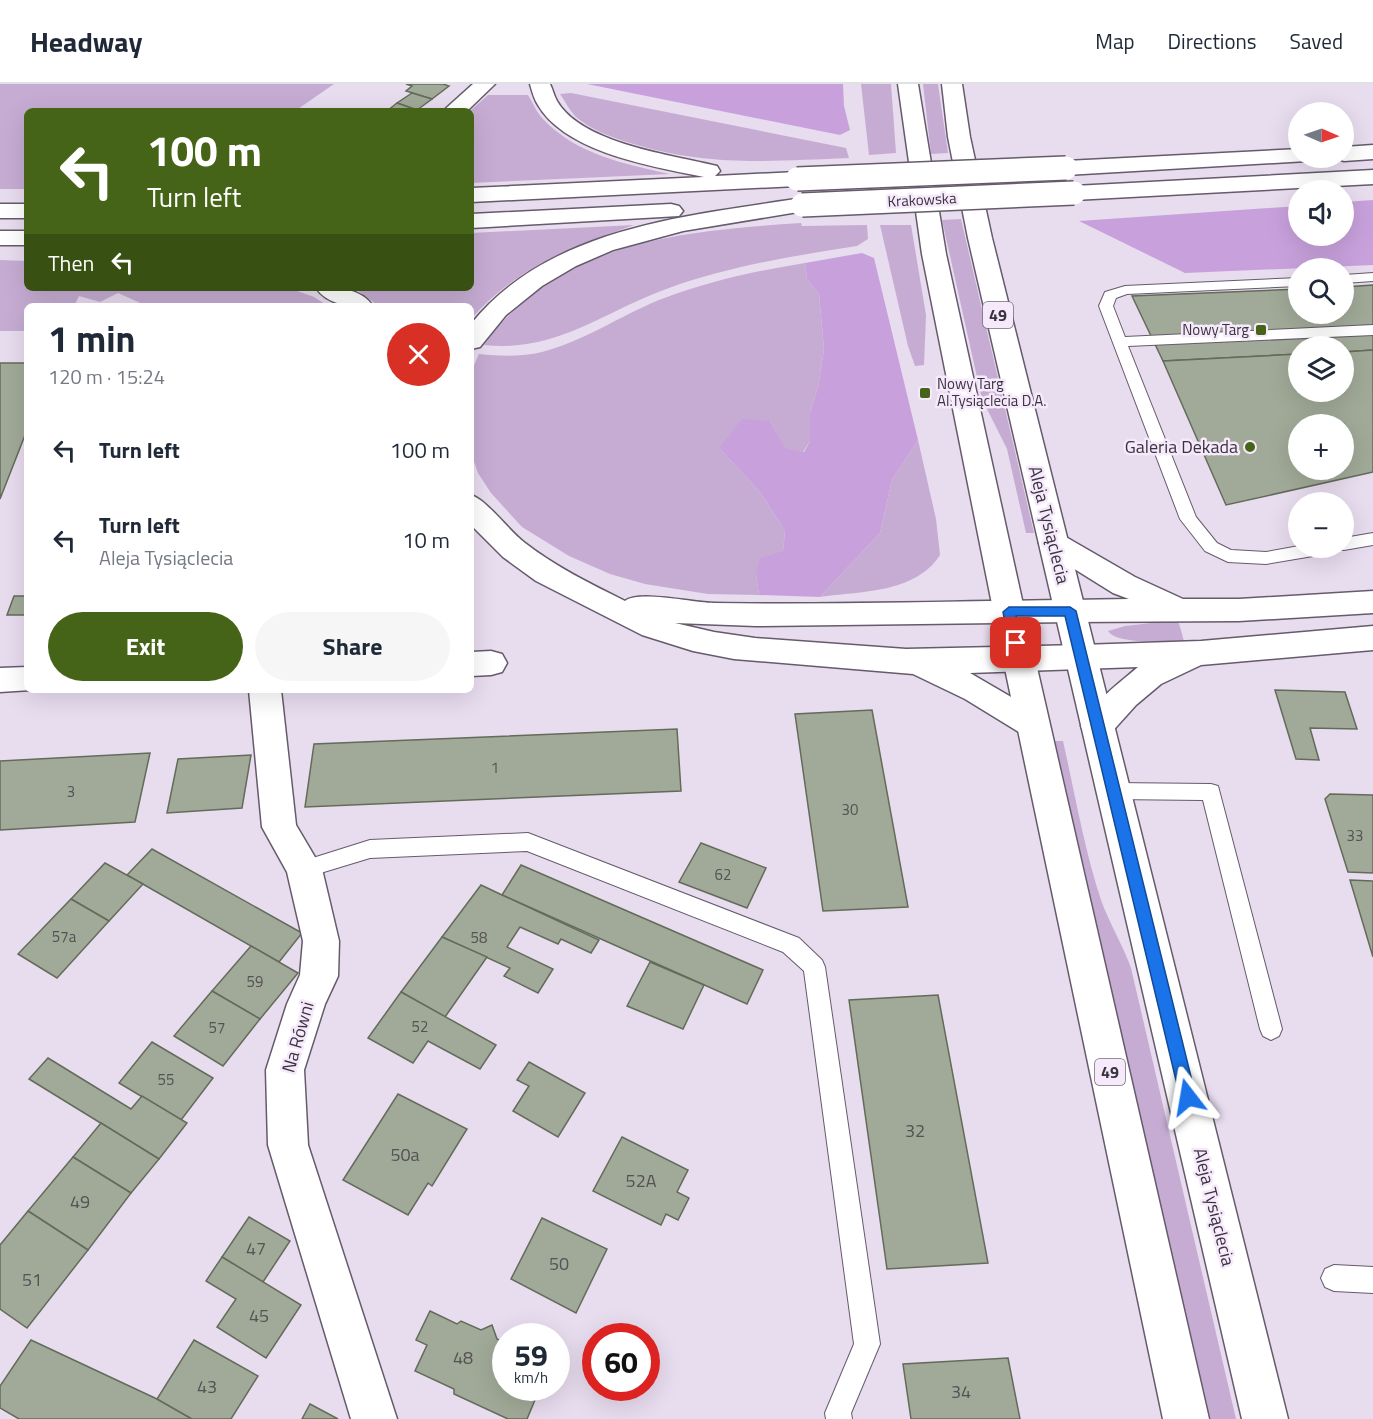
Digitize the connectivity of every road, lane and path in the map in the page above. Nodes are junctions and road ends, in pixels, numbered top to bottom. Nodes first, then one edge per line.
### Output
1 (485, 84) edge
2 (540, 84) edge
3 (909, 84) edge
4 (952, 84) edge
5 (457, 108) edge
6 (1373, 152) edge
7 (1354, 153) edge
8 (1288, 157) edge
9 (1373, 177) edge
10 (797, 180) junction
11 (474, 195) edge
12 (802, 205) junction
13 (0, 211) edge
14 (24, 211) edge
15 (474, 221) edge
16 (0, 238) edge
17 (24, 238) edge
18 (1373, 278) edge
19 (1354, 279) edge
20 (1288, 283) edge
21 (334, 291) edge
22 (356, 303) edge
23 (1373, 330) edge
24 (474, 338) edge
25 (1119, 342) junction
26 (474, 509) edge
27 (1373, 539) edge
28 (1354, 542) edge
29 (1054, 543) junction
30 (1288, 554) edge
31 (602, 602) junction
32 (1373, 602) edge
33 (1070, 611) junction
34 (1187, 611) junction
35 (1009, 612) junction
36 (1373, 638) edge
37 (1201, 653) junction
38 (1081, 657) junction
39 (1019, 659) junction
40 (916, 662) junction
41 (24, 679) edge
42 (0, 680) edge
43 (265, 693) edge
44 (1033, 725) junction
45 (1097, 726) junction
46 (1113, 791) junction
47 (304, 869) junction
48 (1271, 1029) dead end
49 (1334, 1278) dead end
50 (1373, 1280) edge
51 (374, 1419) edge
52 (839, 1419) edge
53 (1186, 1419) edge
54 (1265, 1419) edge

1 - 5 main road
2 - 10 main road
3 - 35 main road
4 - 29 main road, Aleja Tysiąclecia / 49
6 - 7 main road
8 - 10 main road, Krakowska, bridge
9 - 12 main road, Krakowska, bridge
10 - 11 main road, Krakowska
12 - 15 main road, Krakowska
12 - 24 main road
13 - 14 main road
16 - 17 main road
18 - 19 lane
20 - 25 lane
21 - 22 main road
23 - 25 lane
25 - 30 lane
26 - 31 main road
27 - 28 lane
29 - 33 main road, Aleja Tysiąclecia / 49
29 - 34 main road
31 - 35 main road
31 - 40 main road
32 - 34 main road
33 - 34 main road
33 - 35 main road
33 - 38 main road, Aleja Tysiąclecia / 49
35 - 39 main road
36 - 37 main road
37 - 38 main road
37 - 45 main road
38 - 39 main road
38 - 45 main road, Aleja Tysiąclecia / 49
39 - 40 main road
39 - 44 main road, 49
40 - 44 main road
41 - 42 main road
43 - 47 main road, Na Równi
44 - 53 main road, 49
45 - 46 main road, Aleja Tysiąclecia / 49
46 - 48 lane
46 - 54 main road, Aleja Tysiąclecia / 49
47 - 51 main road, Na Równi
47 - 52 lane
49 - 50 lane

